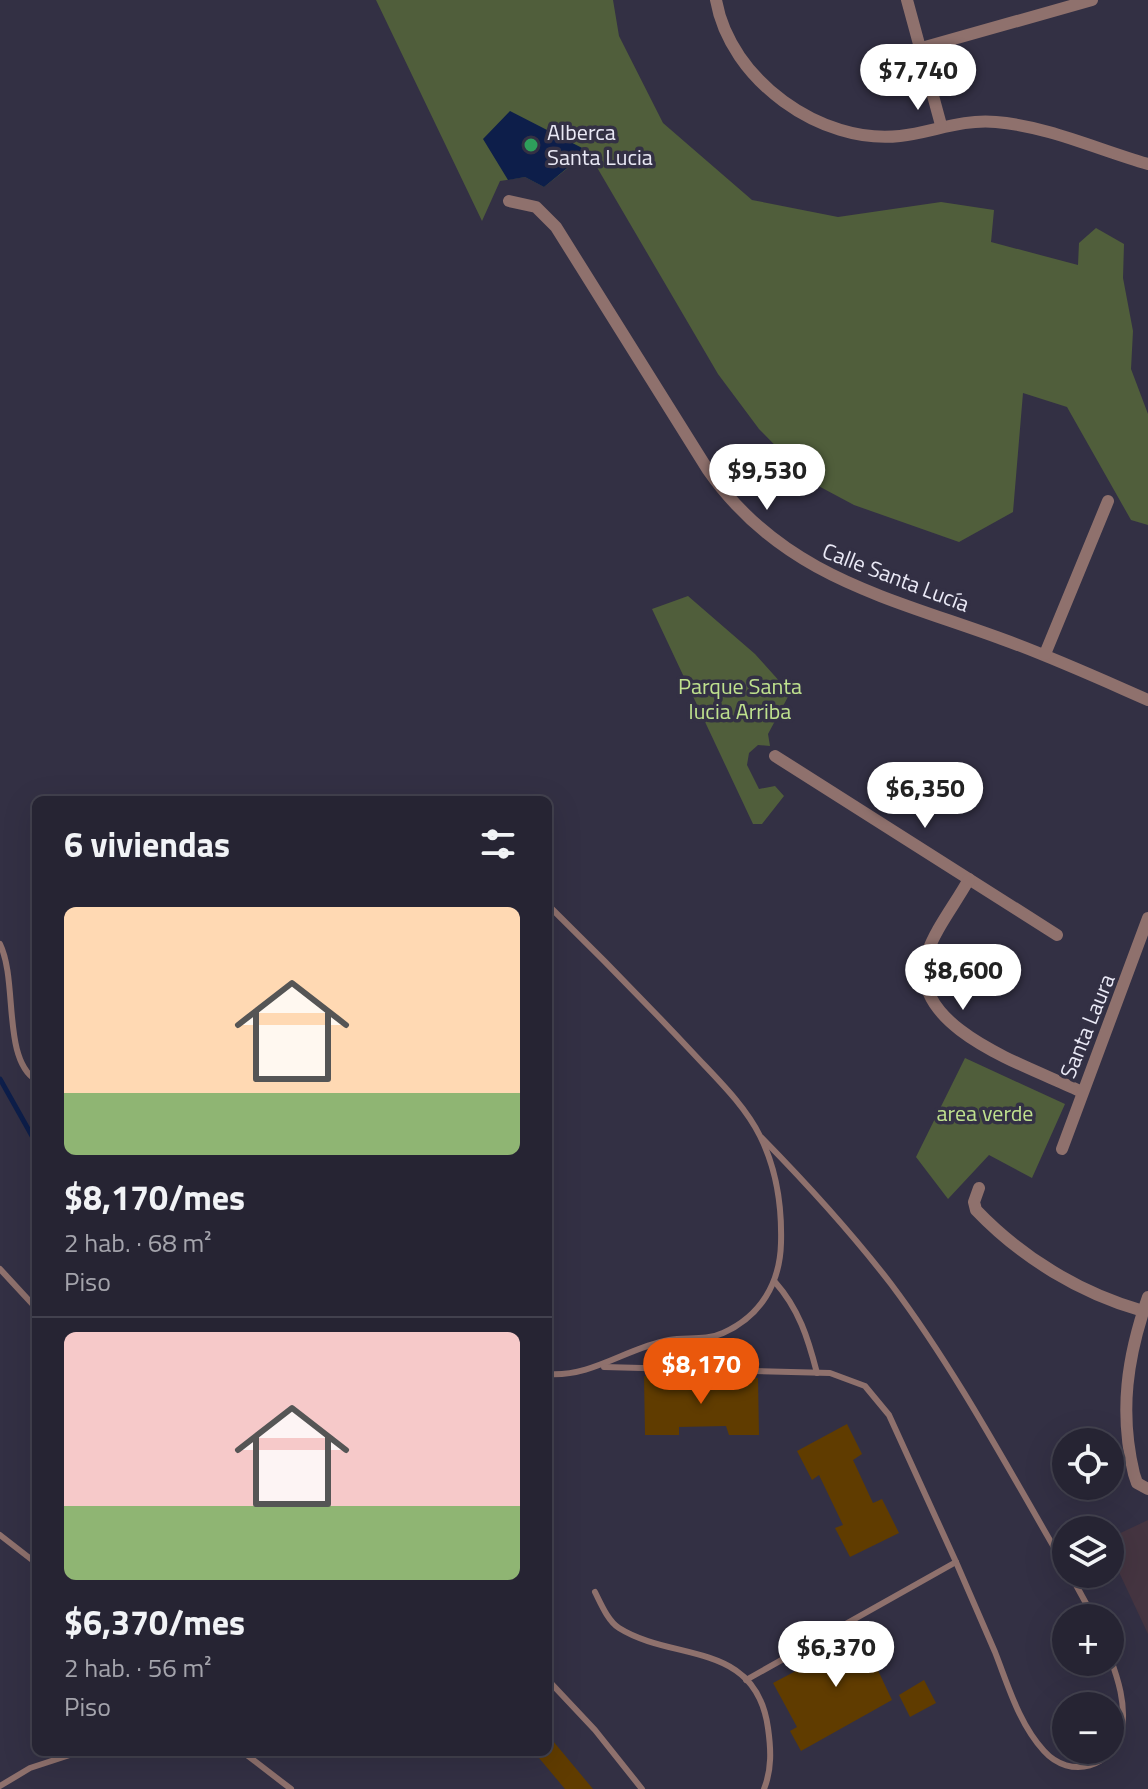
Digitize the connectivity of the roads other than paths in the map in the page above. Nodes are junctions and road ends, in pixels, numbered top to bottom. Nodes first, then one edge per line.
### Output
1 (716, 0) edge
2 (907, 0) edge
3 (1092, 0) edge
4 (918, 49) junction
5 (941, 125) junction
6 (1148, 164) edge
7 (509, 201) dead end
8 (1108, 501) dead end
9 (1045, 654) junction
10 (1148, 700) edge
11 (775, 756) dead end
12 (969, 879) junction
13 (552, 909) edge
14 (1148, 918) edge
15 (1057, 935) dead end
16 (0, 944) edge
17 (32, 1075) edge
18 (1082, 1092) junction
19 (761, 1137) junction
20 (1062, 1149) dead end
21 (979, 1188) dead end
22 (0, 1269) edge
23 (775, 1282) junction
24 (1148, 1297) edge
25 (32, 1304) edge
26 (1143, 1311) junction
27 (600, 1367) junction
28 (817, 1373) junction
29 (552, 1374) edge
30 (1148, 1489) edge
31 (0, 1535) edge
32 (1052, 1544) edge
33 (32, 1560) edge
34 (956, 1562) junction
35 (595, 1592) dead end
36 (1115, 1676) edge
37 (746, 1680) junction
38 (552, 1684) edge
39 (67, 1756) edge
40 (248, 1756) edge
41 (0, 1786) edge
42 (291, 1789) edge
43 (642, 1789) edge
44 (764, 1789) edge

1 - 5 street
2 - 4 street
3 - 4 street
4 - 5 street
5 - 6 street
7 - 9 street, Calle Santa Lucía
8 - 9 street
9 - 10 street, Calle Santa Lucía
11 - 12 street
12 - 15 street
12 - 18 street
13 - 19 lane
14 - 18 street, Santa Laura
16 - 17 lane
18 - 20 street, Santa Laura
19 - 23 lane
19 - 32 lane
21 - 26 street
22 - 25 lane
23 - 27 lane
23 - 28 lane
24 - 26 street
26 - 30 street
27 - 28 lane
27 - 29 lane
28 - 34 lane
31 - 33 lane
34 - 36 lane
34 - 37 lane
35 - 37 lane
37 - 44 lane
38 - 43 lane
39 - 41 lane
40 - 42 lane

